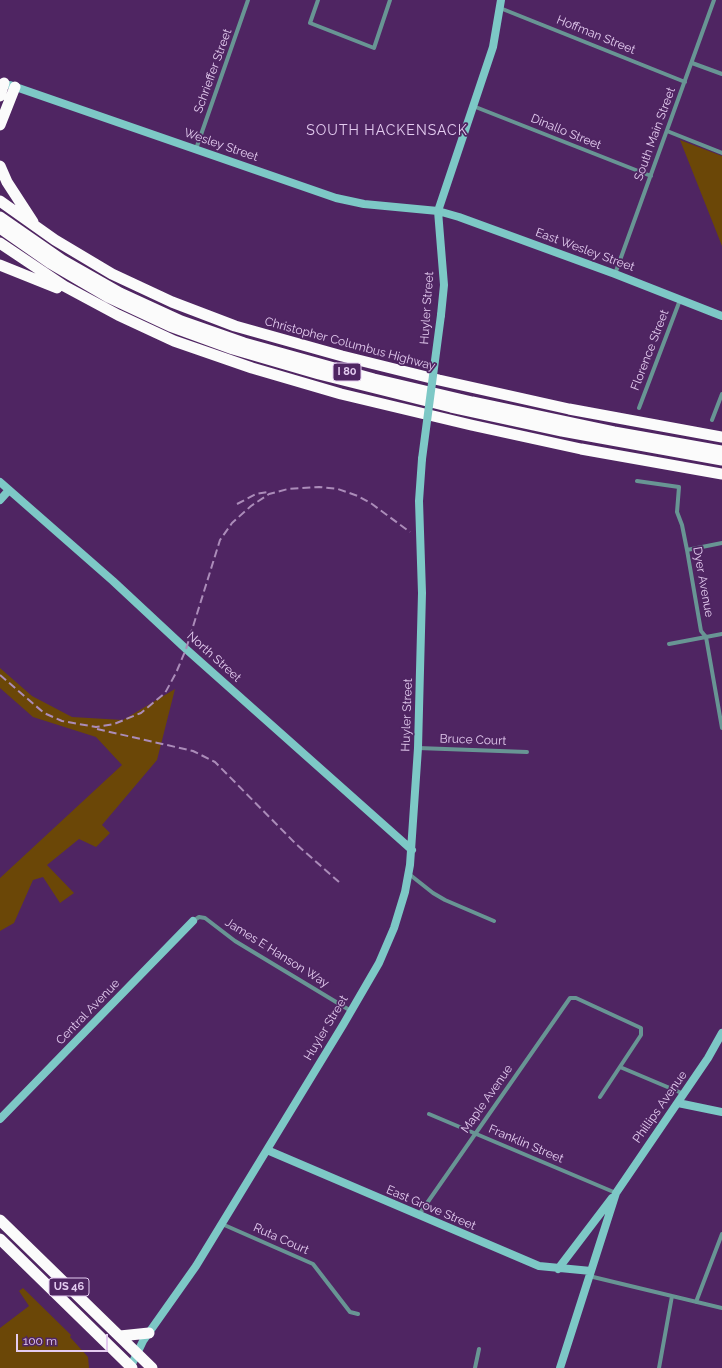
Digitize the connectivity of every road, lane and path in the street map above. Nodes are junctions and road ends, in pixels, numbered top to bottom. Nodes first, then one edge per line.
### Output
1 (248, 0) edge
2 (318, 0) edge
3 (390, 0) edge
4 (714, 0) edge
5 (500, 4) edge
6 (692, 63) junction
7 (722, 74) edge
8 (2, 82) edge
9 (685, 82) junction
10 (15, 87) junction
11 (0, 96) edge
12 (474, 106) junction
13 (0, 125) edge
14 (667, 131) junction
15 (196, 149) junction
16 (722, 153) edge
17 (0, 166) edge
18 (651, 176) junction
19 (0, 201) edge
20 (438, 211) junction
21 (0, 217) edge
22 (0, 228) edge
23 (37, 228) junction
24 (0, 243) edge
25 (0, 265) edge
26 (615, 274) junction
27 (680, 300) junction
28 (92, 302) junction
29 (722, 316) edge
30 (722, 394) edge
31 (639, 408) dead end
32 (712, 420) dead end
33 (722, 437) edge
34 (722, 451) edge
35 (722, 460) edge
36 (722, 474) edge
37 (637, 481) dead end
38 (0, 482) edge
39 (9, 490) junction
40 (0, 500) edge
41 (722, 543) edge
42 (687, 550) junction
43 (722, 634) edge
44 (706, 637) junction
45 (669, 644) dead end
46 (722, 728) edge
47 (418, 748) junction
48 (527, 752) dead end
49 (412, 850) junction
50 (409, 874) junction
51 (193, 921) joint
52 (494, 921) dead end
53 (351, 1011) junction
54 (722, 1033) edge
55 (620, 1067) junction
56 (684, 1094) junction
57 (600, 1097) dead end
58 (678, 1103) junction
59 (722, 1112) edge
60 (429, 1114) dead end
61 (0, 1119) edge
62 (475, 1134) junction
63 (266, 1150) junction
64 (616, 1193) junction
65 (418, 1216) junction
66 (0, 1220) edge
67 (222, 1224) junction
68 (722, 1234) edge
69 (0, 1239) edge
70 (558, 1269) junction
71 (590, 1274) junction
72 (42, 1280) junction
73 (672, 1296) junction
74 (696, 1302) junction
75 (722, 1308) edge
76 (358, 1314) dead end
77 (149, 1333) junction
78 (120, 1336) junction
79 (479, 1349) dead end
80 (137, 1353) junction
81 (132, 1368) edge
82 (152, 1368) edge
83 (475, 1368) edge
84 (560, 1368) edge
85 (659, 1368) edge

1 - 15 street, Schrieffer Street
2 - 3 street
4 - 6 street, South Main Street
5 - 9 street, Hoffman Street
5 - 12 street, Huyler Street
6 - 7 street
6 - 9 street, South Main Street
8 - 10 street, Wesley Street
8 - 11 highway
9 - 14 street, South Main Street
10 - 13 highway
10 - 15 street, Wesley Street
12 - 18 street, Dinallo Street
12 - 20 street, Huyler Street
14 - 16 street
14 - 18 street, South Main Street
15 - 20 street, Wesley Street
17 - 23 highway
18 - 26 street, South Main Street
19 - 23 highway, Christopher Columbus Highway / I 80
20 - 26 street, East Wesley Street
20 - 47 street, Huyler Street, bridge
21 - 34 highway, I 80
22 - 35 highway, I 80
23 - 33 highway, Christopher Columbus Highway / I 80
24 - 28 highway, I 80
25 - 28 highway
26 - 27 street, East Wesley Street
27 - 29 street, East Wesley Street
27 - 31 street, Florence Street
28 - 36 highway, I 80
30 - 32 street
37 - 42 street, Dyer Avenue
38 - 39 street, North Street
39 - 40 street
39 - 49 street, North Street
41 - 42 street
42 - 44 street, Dyer Avenue
43 - 44 street
44 - 45 street
44 - 46 street, Dyer Avenue
47 - 48 street, Bruce Court
47 - 49 street, Huyler Street
49 - 50 street, Huyler Street
50 - 52 street
50 - 53 street, Huyler Street
51 - 53 street, James E Hanson Way
51 - 61 street, Central Avenue
53 - 63 street, Huyler Street
54 - 56 street, Phillips Avenue
55 - 56 street
55 - 57 street
55 - 62 street, Maple Avenue
56 - 58 street, Phillips Avenue
58 - 59 street
58 - 64 street, Phillips Avenue
60 - 62 street, Franklin Street
62 - 64 street, Franklin Street
62 - 65 street, Maple Avenue
63 - 65 street, East Grove Street
63 - 67 street, Huyler Street
64 - 70 street, Phillips Avenue
64 - 71 street, Phillips Avenue
65 - 70 street, East Grove Street
66 - 78 highway, US 46
67 - 76 street, Ruta Court
67 - 77 street, Huyler Street
68 - 74 street
69 - 72 highway, US 46
70 - 71 street, East Grove Street
71 - 73 street, East Grove Street
71 - 84 street, Phillips Avenue
72 - 80 highway
72 - 81 highway, US 46
73 - 74 street, East Grove Street
73 - 85 street
74 - 75 street, East Grove Street
77 - 78 highway
77 - 80 street, Huyler Street
78 - 80 highway, US 46
79 - 83 street
80 - 81 street, Huyler Street
80 - 82 highway, US 46

